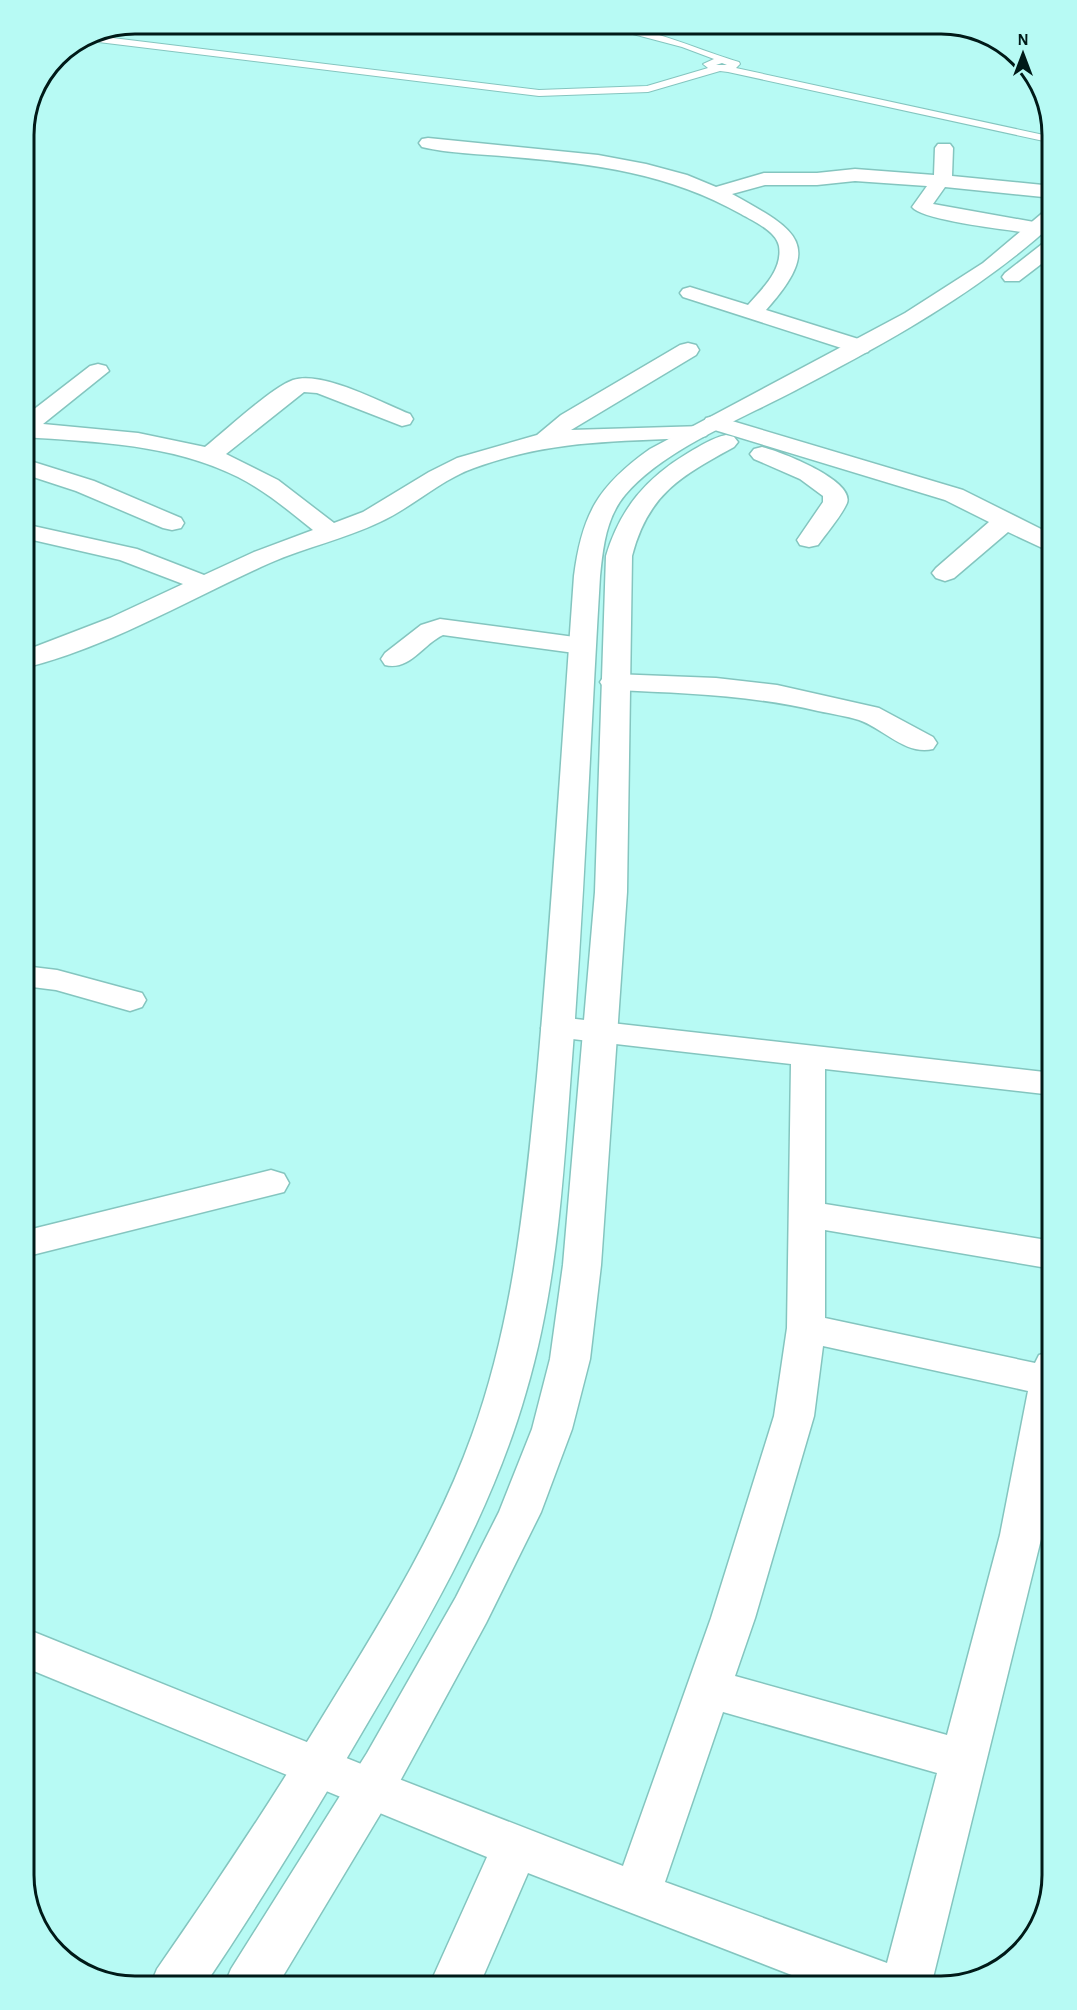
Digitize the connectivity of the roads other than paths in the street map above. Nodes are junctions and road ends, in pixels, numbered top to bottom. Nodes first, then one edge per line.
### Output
1 (640, 35) edge
2 (103, 40) edge
3 (660, 40) junction
4 (720, 65) junction
5 (1042, 130) edge
6 (1042, 138) edge
7 (428, 143) dead end
8 (944, 148) dead end
9 (940, 182) junction
10 (1042, 191) edge
11 (718, 192) junction
12 (1042, 228) edge
13 (1042, 233) edge
14 (1042, 235) edge
15 (690, 294) dead end
16 (752, 313) junction
17 (860, 347) junction
18 (688, 350) dead end
19 (98, 371) dead end
20 (402, 419) dead end
21 (35, 421) edge
22 (35, 430) edge
23 (731, 430) junction
24 (544, 440) junction
25 (208, 457) junction
26 (35, 470) edge
27 (1007, 520) junction
28 (172, 523) dead end
29 (35, 533) edge
30 (332, 533) junction
31 (1042, 539) edge
32 (809, 540) dead end
33 (945, 573) dead end
34 (205, 584) junction
35 (582, 646) junction
36 (35, 657) edge
37 (395, 659) dead end
38 (614, 682) junction
39 (923, 743) dead end
40 (35, 977) edge
41 (130, 1000) dead end
42 (558, 1028) junction
43 (600, 1031) junction
44 (808, 1056) junction
45 (1042, 1083) edge
46 (271, 1183) dead end
47 (806, 1214) junction
48 (34, 1241) edge
49 (1042, 1253) edge
50 (806, 1328) junction
51 (1042, 1371) edge
52 (1042, 1425) edge
53 (34, 1651) edge
54 (709, 1688) junction
55 (964, 1761) junction
56 (318, 1766) junction
57 (370, 1789) junction
58 (516, 1846) junction
59 (637, 1894) junction
60 (182, 1975) edge
61 (256, 1975) edge
62 (459, 1975) edge
63 (857, 1976) edge
64 (909, 1976) edge

1 - 3 lane
2 - 4 lane
3 - 4 lane
3 - 4 lane
4 - 5 lane
4 - 6 lane
7 - 11 street
8 - 9 street
9 - 10 street
9 - 11 street
9 - 12 street
11 - 16 street
13 - 17 street
14 - 23 street
15 - 16 street
16 - 17 street
17 - 23 street
18 - 24 street
19 - 21 street
20 - 25 street
22 - 25 street
23 - 24 street
23 - 27 street
23 - 32 street
23 - 35 street
23 - 38 street
24 - 30 street
25 - 30 street
26 - 28 street
27 - 31 street
27 - 33 street
29 - 34 street
30 - 34 street
34 - 36 street
35 - 37 street
35 - 42 street
38 - 39 street
38 - 43 street
40 - 41 street
42 - 43 street
42 - 56 street
43 - 44 street
43 - 57 street
44 - 45 street
44 - 47 street
46 - 48 street
47 - 49 street
47 - 50 street
50 - 51 street
50 - 54 street
52 - 55 street
53 - 56 street
54 - 55 street
54 - 59 street
55 - 64 street
56 - 57 street
56 - 60 street
57 - 58 street
57 - 61 street
58 - 59 street
58 - 62 street
59 - 63 street

